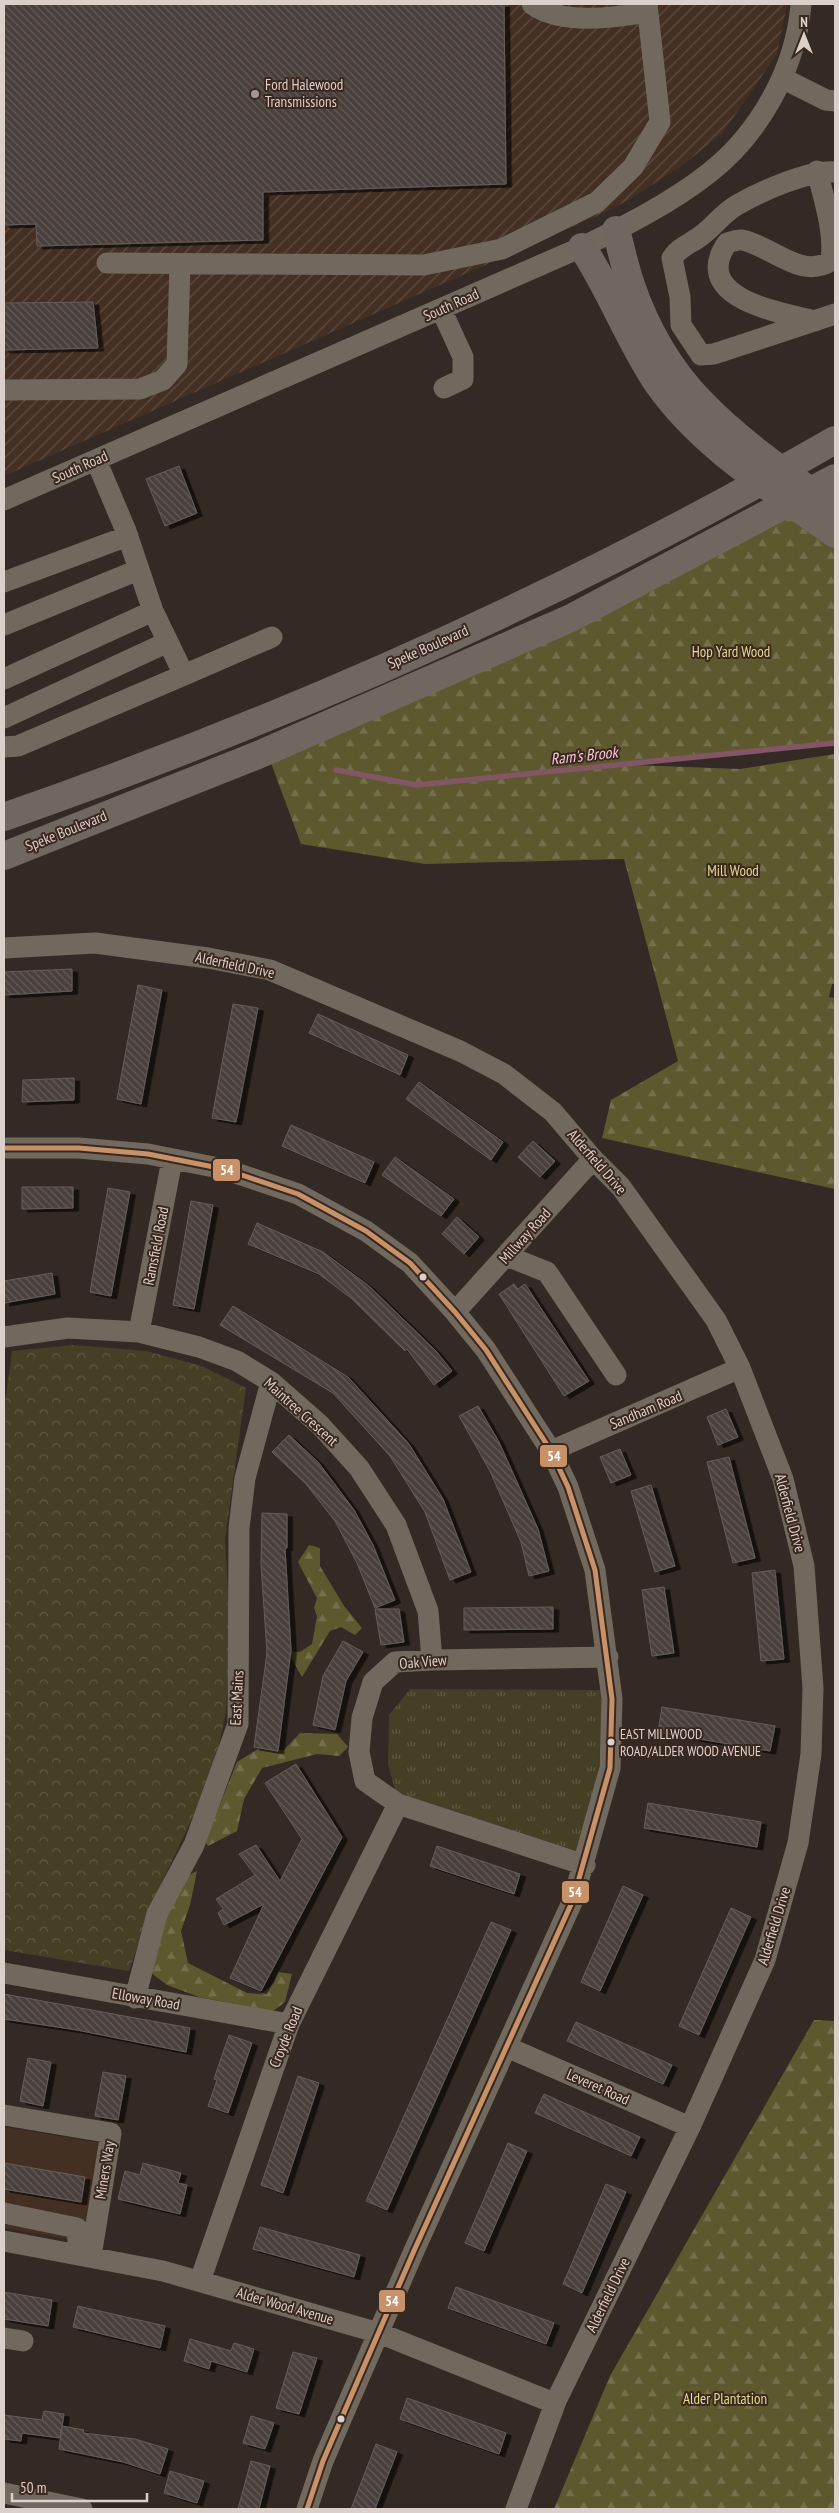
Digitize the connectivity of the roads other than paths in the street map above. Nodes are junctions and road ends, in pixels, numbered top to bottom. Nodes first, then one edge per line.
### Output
1 (532, 4) edge
2 (801, 4) edge
3 (647, 8) edge
4 (782, 78) junction
5 (835, 101) edge
6 (826, 172) edge
7 (616, 230) junction
8 (582, 247) junction
9 (107, 263) dead end
10 (180, 264) junction
11 (440, 309) junction
12 (835, 314) edge
13 (815, 321) junction
14 (444, 388) dead end
15 (4, 390) edge
16 (722, 436) junction
17 (835, 440) edge
18 (96, 460) junction
19 (832, 490) edge
20 (4, 500) edge
21 (835, 534) edge
22 (128, 536) junction
23 (138, 570) junction
24 (4, 582) edge
25 (153, 611) junction
26 (4, 625) edge
27 (272, 637) dead end
28 (168, 642) junction
29 (184, 675) junction
30 (4, 679) edge
31 (4, 718) edge
32 (4, 747) edge
33 (4, 817) edge
34 (4, 856) edge
35 (4, 948) edge
36 (4, 1148) edge
37 (593, 1159) junction
38 (172, 1160) junction
39 (507, 1256) junction
40 (455, 1312) junction
41 (139, 1332) junction
42 (4, 1337) edge
43 (740, 1368) junction
44 (616, 1376) dead end
45 (271, 1382) junction
46 (551, 1451) junction
47 (608, 1657) junction
48 (432, 1660) junction
49 (398, 1804) junction
50 (585, 1865) junction
51 (4, 1973) edge
52 (135, 1998) junction
53 (288, 2024) junction
54 (507, 2047) junction
55 (4, 2114) edge
56 (690, 2127) junction
57 (4, 2213) edge
58 (4, 2240) edge
59 (85, 2255) junction
60 (200, 2281) junction
61 (379, 2333) junction
62 (556, 2401) junction
63 (4, 2493) edge
64 (46, 2505) edge
65 (82, 2509) edge
66 (307, 2509) edge
67 (516, 2509) edge

1 - 3 street
2 - 4 street, South Road
3 - 10 street
4 - 5 street
4 - 7 street, South Road
6 - 13 street
6 - 13 street
7 - 8 street, South Road
7 - 16 highway
8 - 11 street, South Road
8 - 16 highway
9 - 10 street
10 - 15 street
11 - 14 street
11 - 18 street, South Road
12 - 13 street
16 - 19 highway
16 - 21 highway
17 - 33 highway, Speke Boulevard
18 - 20 street, South Road
18 - 22 street
19 - 34 highway, Speke Boulevard
22 - 23 street
22 - 24 street
23 - 25 street
23 - 26 street
25 - 28 street
25 - 30 street
27 - 29 street
28 - 29 street
28 - 31 street
29 - 32 street
35 - 37 street, Alderfield Drive
36 - 38 street
37 - 39 street, Millway Road
37 - 43 street, Alderfield Drive
38 - 40 street
38 - 41 street, Ramsfield Road
39 - 40 street, Millway Road
39 - 44 street
40 - 46 street
41 - 42 street, Maintree Crescent
41 - 45 street, Maintree Crescent
43 - 46 street, Sandham Road
43 - 56 street, Alderfield Drive
45 - 48 street, Maintree Crescent
45 - 52 street, East Mains
46 - 47 street
47 - 48 street, Oak View
47 - 50 street
48 - 49 street, Oak View
49 - 50 street, Oak View
49 - 53 street, Croyde Road
50 - 54 street
51 - 52 street, Elloway Road
52 - 53 street, Elloway Road
53 - 60 street, Croyde Road
54 - 56 street, Leveret Road
54 - 61 street
55 - 59 street, Miners Way
56 - 62 street, Alderfield Drive
57 - 59 street
58 - 59 street, Alder Wood Avenue
59 - 60 street, Alder Wood Avenue
60 - 61 street, Alder Wood Avenue
61 - 62 street, Alder Wood Avenue
61 - 66 street
62 - 67 street, Alderfield Drive
63 - 64 street
64 - 65 street

